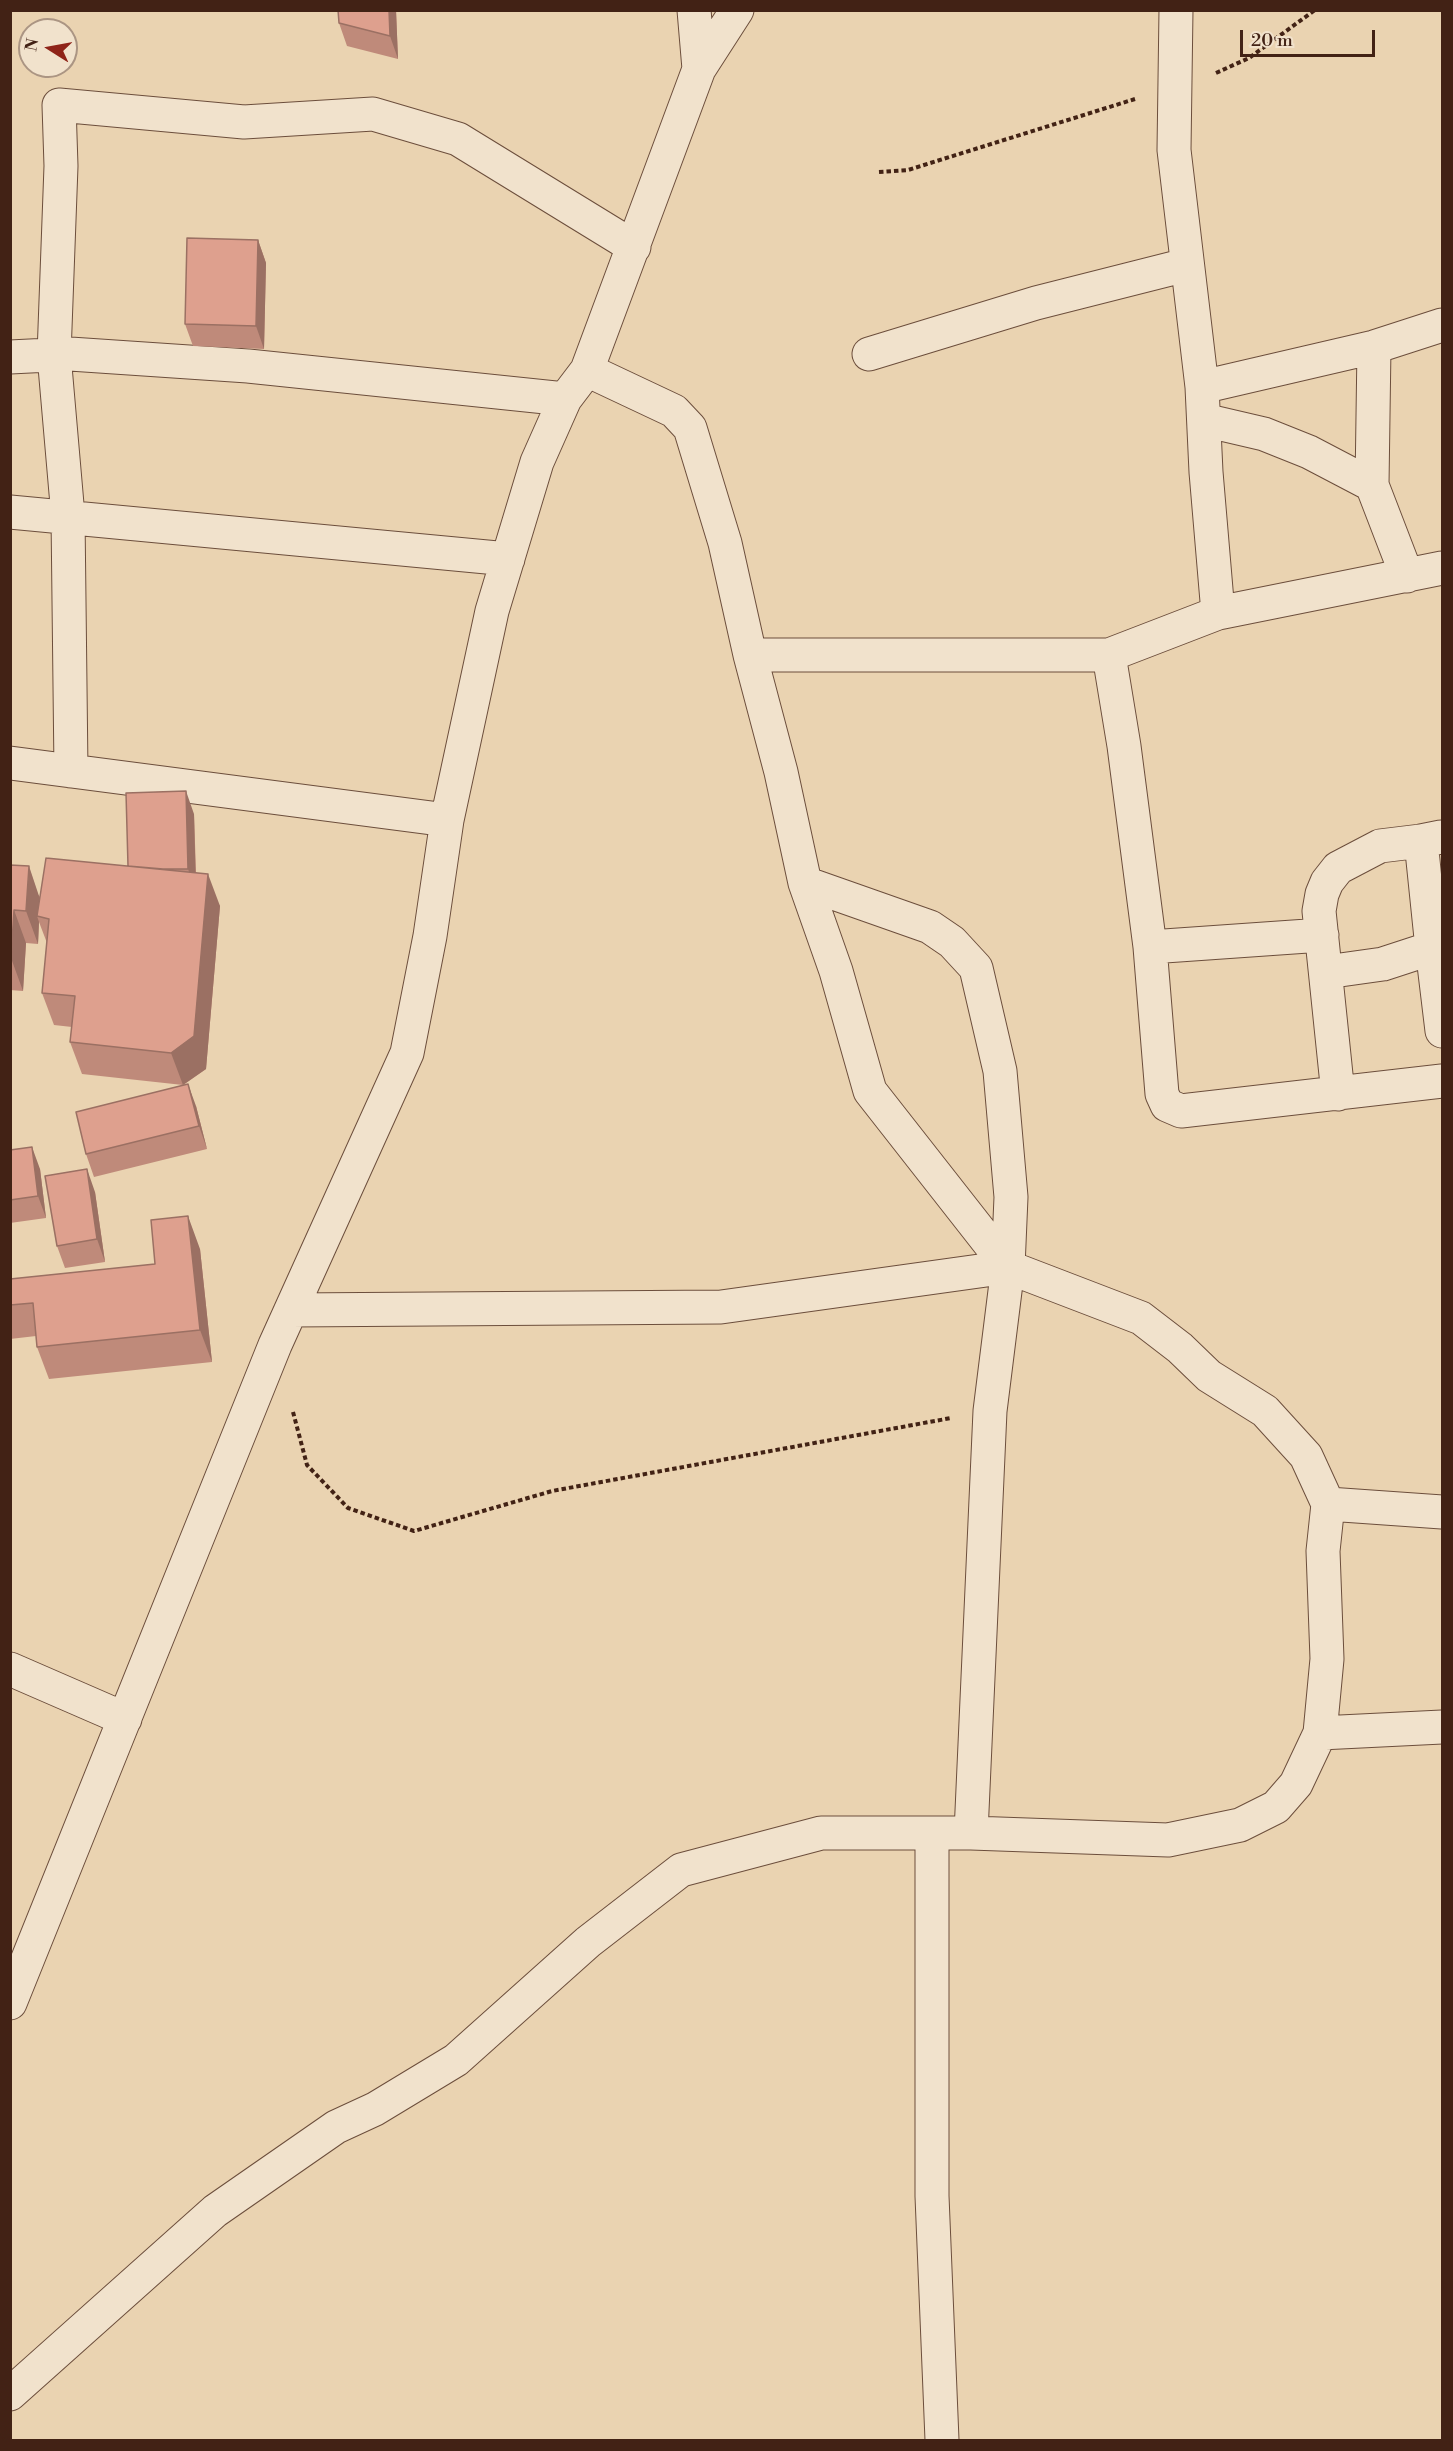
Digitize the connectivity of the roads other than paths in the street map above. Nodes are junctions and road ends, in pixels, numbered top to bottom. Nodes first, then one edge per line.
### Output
1 (694, 10) edge
2 (737, 10) edge
3 (1176, 10) edge
4 (699, 69) junction
5 (634, 247) junction
6 (1186, 265) junction
7 (1443, 326) edge
8 (1374, 347) junction
9 (869, 354) dead end
10 (54, 355) junction
11 (10, 357) edge
12 (587, 370) junction
13 (1202, 387) junction
14 (565, 399) junction
15 (1204, 420) junction
16 (1372, 485) junction
17 (10, 512) edge
18 (68, 516) junction
19 (508, 559) junction
20 (1443, 568) edge
21 (1407, 576) junction
22 (1218, 613) junction
23 (750, 655) junction
24 (1109, 655) junction
25 (10, 763) edge
26 (71, 771) junction
27 (447, 820) junction
28 (1432, 839) edge
29 (805, 883) junction
30 (1322, 935) junction
31 (1150, 947) junction
32 (1432, 948) junction
33 (1326, 972) junction
34 (1443, 1031) edge
35 (1443, 1081) edge
36 (1338, 1094) junction
37 (1008, 1267) junction
38 (291, 1310) junction
39 (1328, 1504) junction
40 (1443, 1512) edge
41 (10, 1669) edge
42 (125, 1719) junction
43 (1443, 1727) edge
44 (1320, 1733) junction
45 (932, 1833) junction
46 (970, 1833) junction
47 (10, 2002) edge
48 (10, 2394) edge
49 (942, 2440) edge

1 - 4 street
2 - 4 street
3 - 6 street
4 - 5 street
5 - 10 street
5 - 12 street
6 - 9 street
6 - 13 street
7 - 8 street
8 - 13 street
8 - 16 street
10 - 11 street
10 - 14 street
10 - 18 street
12 - 14 street
12 - 23 street
13 - 15 street
14 - 19 street
15 - 16 street
15 - 22 street
16 - 21 street
17 - 18 street
18 - 19 street
18 - 26 street
19 - 27 street
20 - 21 street
21 - 22 street
22 - 24 street
23 - 24 street
23 - 29 street
24 - 31 street
25 - 26 street
26 - 27 street
27 - 38 street
28 - 30 street
28 - 32 street
29 - 37 street
29 - 37 street
30 - 31 street
30 - 33 street
31 - 36 street
32 - 33 street
32 - 34 street
33 - 36 street
35 - 36 street
37 - 38 street
37 - 39 street
37 - 46 street
38 - 42 street
39 - 40 street
39 - 44 street
41 - 42 street
42 - 47 street
43 - 44 street
44 - 46 street
45 - 46 street
45 - 48 street
45 - 49 street

